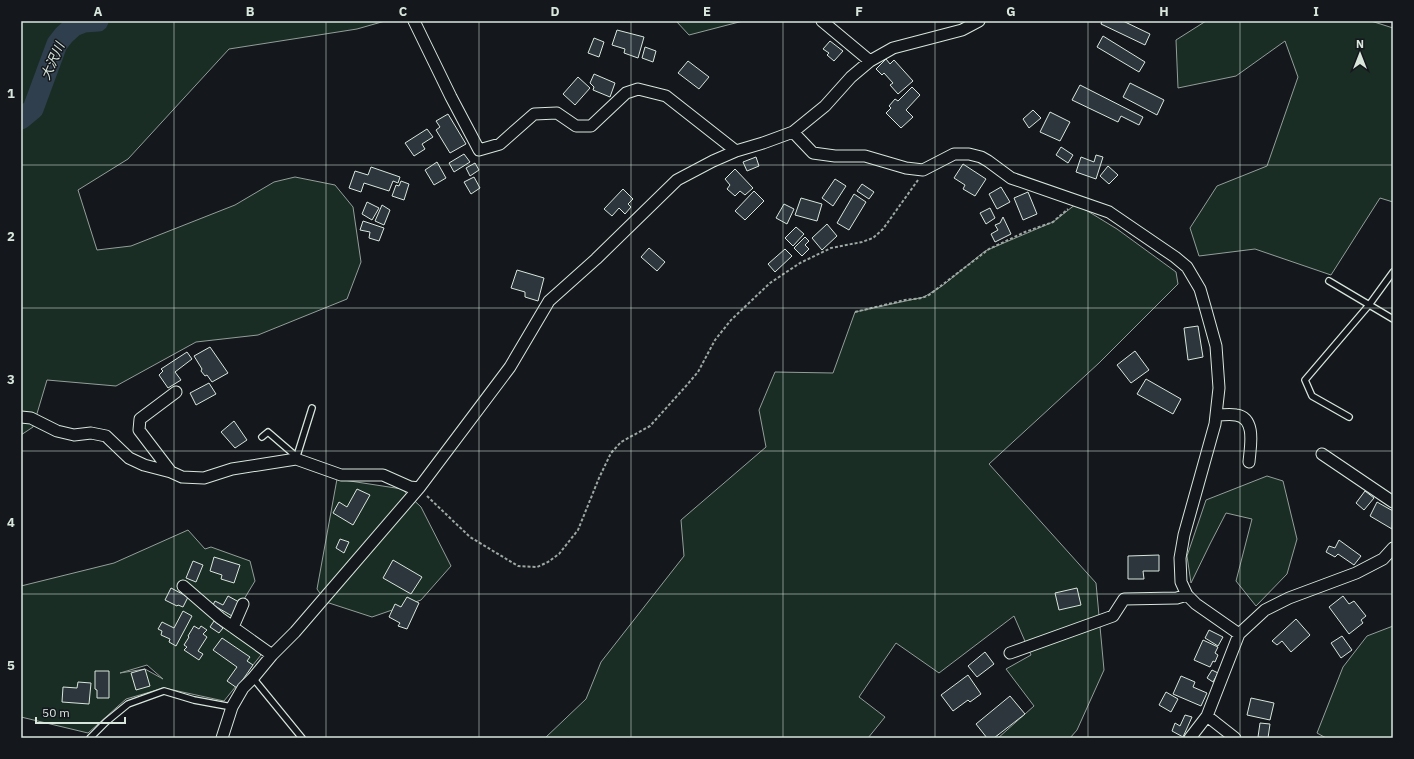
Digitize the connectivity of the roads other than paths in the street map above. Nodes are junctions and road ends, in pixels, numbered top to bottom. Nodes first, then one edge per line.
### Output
1 (414, 21) edge
2 (822, 21) edge
3 (979, 21) edge
4 (870, 61) junction
5 (793, 132) junction
6 (736, 151) junction
7 (1393, 272) edge
8 (1328, 281) dead end
9 (1369, 305) junction
10 (1393, 319) edge
11 (176, 392) dead end
12 (312, 408) dead end
13 (1217, 415) junction
14 (21, 417) edge
15 (1349, 417) dead end
16 (262, 437) dead end
17 (1322, 454) dead end
18 (296, 458) junction
19 (1249, 462) dead end
20 (171, 472) junction
21 (419, 488) junction
22 (1393, 502) edge
23 (1393, 548) edge
24 (183, 586) dead end
25 (1187, 595) junction
26 (244, 604) dead end
27 (233, 627) junction
28 (1239, 634) junction
29 (1010, 654) dead end
30 (272, 655) junction
31 (253, 678) junction
32 (232, 707) junction
33 (1207, 716) junction
34 (90, 738) edge
35 (222, 738) edge
36 (302, 738) edge
37 (1190, 738) edge
38 (1235, 738) edge

1 - 6 street
2 - 4 street
3 - 4 street
4 - 5 street
5 - 6 street
5 - 13 street
6 - 21 street
7 - 9 lane
8 - 9 lane
9 - 10 lane
9 - 15 lane
11 - 20 street
12 - 18 lane
13 - 19 street
13 - 25 street
14 - 20 street
16 - 18 lane
17 - 22 street
18 - 20 street
18 - 21 street
21 - 30 street
23 - 28 street
24 - 27 street
25 - 28 street
25 - 29 street
26 - 27 street
27 - 30 street
28 - 33 street
30 - 31 street
31 - 32 street
31 - 36 lane
32 - 34 lane
32 - 35 street
33 - 37 street
33 - 38 street

